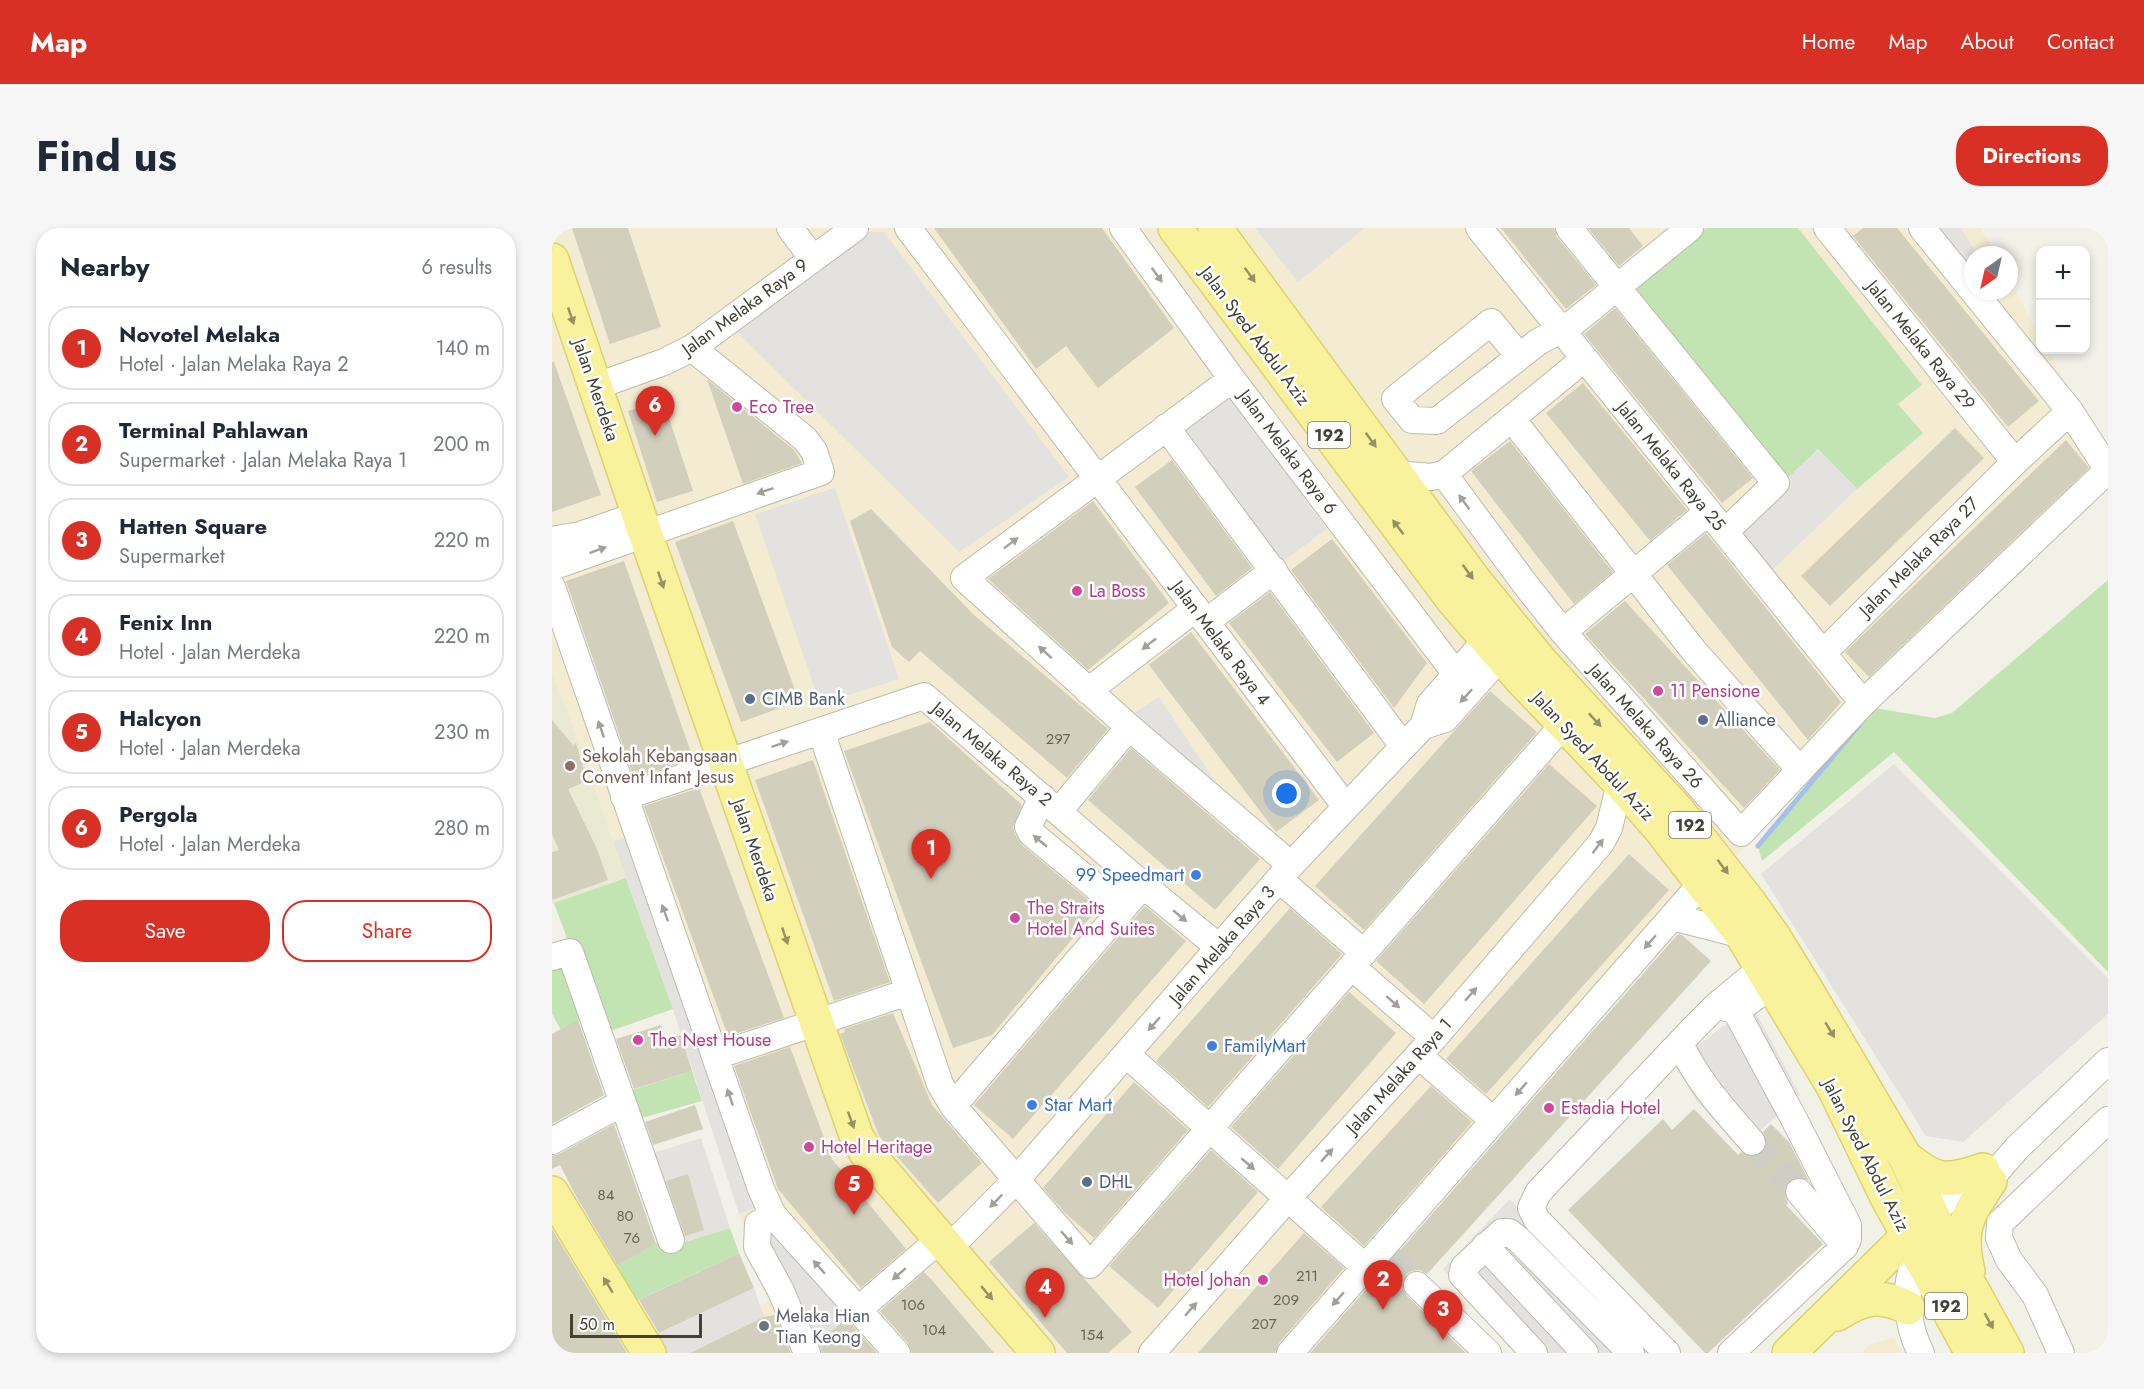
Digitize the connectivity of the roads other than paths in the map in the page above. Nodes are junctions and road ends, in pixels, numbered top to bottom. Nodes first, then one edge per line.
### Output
1 (790, 228) edge
2 (855, 228) edge
3 (908, 228) edge
4 (1123, 228) edge
5 (1175, 228) edge
6 (1215, 228) edge
7 (1479, 228) edge
8 (1569, 228) edge
9 (1922, 228) edge
10 (1837, 231) edge
11 (1673, 233) edge
12 (813, 259) junction
13 (555, 277) edge
14 (1616, 287) junction
15 (1561, 329) junction
16 (692, 348) junction
17 (1519, 356) junction
18 (1584, 359) junction
19 (1232, 379) junction
20 (594, 387) junction
21 (2070, 411) junction
22 (1512, 419) junction
23 (1166, 428) junction
24 (2015, 462) junction
25 (1396, 474) junction
26 (1444, 474) junction
27 (1097, 478) junction
28 (1708, 512) junction
29 (641, 524) junction
30 (1434, 525) junction
31 (1725, 532) junction
32 (552, 540) edge
33 (552, 567) edge
34 (1274, 570) junction
35 (1634, 574) junction
36 (552, 587) edge
37 (1201, 615) junction
38 (1563, 632) junction
39 (1494, 648) junction
40 (1823, 653) junction
41 (1456, 674) junction
42 (1088, 691) junction
43 (1863, 703) junction
44 (1564, 724) junction
45 (1423, 726) junction
46 (1129, 727) junction
47 (820, 731) junction
48 (1403, 746) junction
49 (724, 762) junction
50 (1800, 770) junction
51 (1620, 783) junction
52 (624, 797) junction
53 (1050, 804) junction
54 (1346, 807) junction
55 (1095, 843) junction
56 (1074, 869) junction
57 (1285, 872) junction
58 (1139, 881) junction
59 (1702, 883) junction
60 (1671, 917) junction
61 (1742, 935) junction
62 (1220, 948) junction
63 (552, 957) edge
64 (1358, 960) junction
65 (1767, 976) junction
66 (908, 992) junction
67 (1726, 1008) junction
68 (815, 1023) junction
69 (1680, 1043) junction
70 (1426, 1047) junction
71 (1127, 1055) junction
72 (716, 1056) junction
73 (2108, 1061) edge
74 (622, 1103) junction
75 (953, 1106) junction
76 (2108, 1120) edge
77 (1494, 1121) junction
78 (1209, 1129) junction
79 (552, 1141) edge
80 (1752, 1142) tunnel mouth
81 (1905, 1157) junction
82 (1986, 1175) junction
83 (1017, 1179) junction
84 (1799, 1192) tunnel mouth
85 (552, 1193) edge
86 (1886, 1195) junction
87 (1288, 1198) junction
88 (773, 1215) junction
89 (1936, 1224) junction
90 (671, 1240) dead end
91 (945, 1243) junction
92 (1485, 1246) junction
93 (1845, 1246) junction
94 (1914, 1247) junction
95 (1378, 1257) junction
96 (1871, 1274) junction
97 (1418, 1285) tunnel mouth
98 (1971, 1288) junction
99 (1908, 1308) junction
100 (857, 1311) junction
101 (1815, 1328) junction
102 (1917, 1351) edge
103 (649, 1353) edge
104 (807, 1353) edge
105 (897, 1353) edge
106 (1038, 1353) edge
107 (1152, 1353) edge
108 (1290, 1353) edge
109 (1488, 1353) edge
110 (1534, 1353) edge
111 (1585, 1353) edge
112 (1631, 1353) edge
113 (1667, 1353) edge
114 (1731, 1353) edge
115 (1789, 1353) edge
116 (1972, 1353) edge
117 (2007, 1353) edge
118 (2061, 1353) edge

1 - 12 street
2 - 12 street, Jalan Melaka Raya 9
3 - 27 street, Jalan Melaka Raya 4
4 -> 19 street, Jalan Melaka Raya 6
39 -> 5 main road, Jalan Syed Abdul Aziz / 192
6 -> 25 main road, Jalan Syed Abdul Aziz / 192
7 - 15 street, Jalan Melaka Raya 25
8 - 14 street
9 - 21 street
10 - 24 street, Jalan Melaka Raya 29
11 - 14 street
12 - 16 street, Jalan Melaka Raya 9
13 -> 20 main road, Jalan Merdeka
14 - 15 street
14 - 31 street
15 - 17 street
15 - 18 street, Jalan Melaka Raya 25
16 - 20 street, Jalan Melaka Raya 9
16 -> 29 street
17 - 17 street
18 - 22 street
18 - 28 street, Jalan Melaka Raya 25
19 - 23 street
19 - 41 street, Jalan Melaka Raya 6
20 - 29 main road, Jalan Merdeka
21 - 24 street, Jalan Melaka Raya 27
21 - 43 street, Jalan Melaka Raya 26
22 - 26 street
22 - 35 street
23 - 27 street
23 - 34 street
24 - 40 street, Jalan Melaka Raya 27
25 - 26 street
25 - 30 main road, Jalan Syed Abdul Aziz / 192
26 - 30 street
38 -> 26 street, Jalan Melaka Raya 26
27 - 37 street, Jalan Melaka Raya 4
42 -> 27 street
28 - 31 street, Jalan Melaka Raya 25
28 - 35 street
29 - 32 street
33 -> 29 street
29 -> 49 main road, Jalan Merdeka
30 -> 81 main road, Jalan Syed Abdul Aziz / 192
31 - 40 street, Jalan Melaka Raya 25
34 - 37 street
34 - 48 street
35 - 38 street
35 - 50 street
52 -> 36 street
37 -> 42 street
37 - 54 street, Jalan Melaka Raya 4
38 - 50 street, Jalan Melaka Raya 26
39 - 41 street, Jalan Melaka Raya 3
39 - 44 main road, Jalan Syed Abdul Aziz / 192
39 -> 45 street
40 - 43 street, Jalan Melaka Raya 25
41 - 45 street, Jalan Melaka Raya 3
42 - 46 street
43 - 50 street, Jalan Melaka Raya 26
44 - 51 main road, Jalan Syed Abdul Aziz / 192
44 - 64 street
45 - 48 street, Jalan Melaka Raya 3
46 - 53 street
46 - 57 street
49 -> 47 street, Jalan Melaka Raya 2
47 - 53 street, Jalan Melaka Raya 2
47 - 66 street
48 - 54 street, Jalan Melaka Raya 3
49 - 52 street, Jalan Melaka Raya 2
49 -> 68 main road, Jalan Merdeka
51 - 59 main road, Jalan Syed Abdul Aziz / 192
70 -> 51 street, Jalan Melaka Raya 1
72 -> 52 street
53 - 55 street, Jalan Melaka Raya 2
56 -> 53 street
54 - 57 street, Jalan Melaka Raya 3
55 - 56 street
55 - 58 street, Jalan Melaka Raya 2
56 - 58 street
57 - 62 street, Jalan Melaka Raya 3
57 - 64 street
58 -> 62 street, Jalan Melaka Raya 2
58 - 75 street
59 - 60 street
59 - 61 main road, Jalan Syed Abdul Aziz / 192
60 - 61 street
60 -> 77 street
61 - 65 main road, Jalan Syed Abdul Aziz / 192
62 -> 71 street, Jalan Melaka Raya 3
63 - 74 street
64 -> 70 street
64 - 78 street
65 - 67 street
65 - 86 main road, Jalan Syed Abdul Aziz / 192
66 - 68 street
66 - 75 street
67 - 69 street
67 - 93 street
68 - 72 street
68 -> 91 main road, Jalan Merdeka
69 - 80 street
69 - 113 street
70 - 77 street
87 -> 70 street, Jalan Melaka Raya 1
71 - 78 street
71 - 83 street, Jalan Melaka Raya 3
88 -> 72 street
73 - 82 street
74 - 79 street
74 - 90 street
75 - 83 street
76 - 118 street
77 - 95 street
83 -> 78 street
78 -> 87 street
81 - 82 main road
81 - 89 main road, Jalan Syed Abdul Aziz / 192
82 - 89 street
82 - 98 main road
83 -> 91 street, Jalan Melaka Raya 3
84 - 93 street
103 -> 85 main road
86 - 94 main road, Jalan Syed Abdul Aziz / 192
86 - 96 main road
87 - 95 street
107 -> 87 street, Jalan Melaka Raya 1
100 -> 88 street
88 - 104 street
89 - 94 main road
89 - 98 main road, Jalan Syed Abdul Aziz / 192
91 -> 100 street, Jalan Melaka Raya 3
91 -> 106 main road, Jalan Merdeka
92 - 110 street
92 - 111 street
92 - 112 street
93 - 114 street
94 - 96 main road
94 - 99 street
94 - 116 main road, Jalan Syed Abdul Aziz / 192
95 -> 108 street
96 - 101 main road
97 - 109 street
98 -> 117 main road, Jalan Syed Abdul Aziz / 192
99 - 101 main road
99 - 102 street
100 - 105 street
101 - 115 main road

